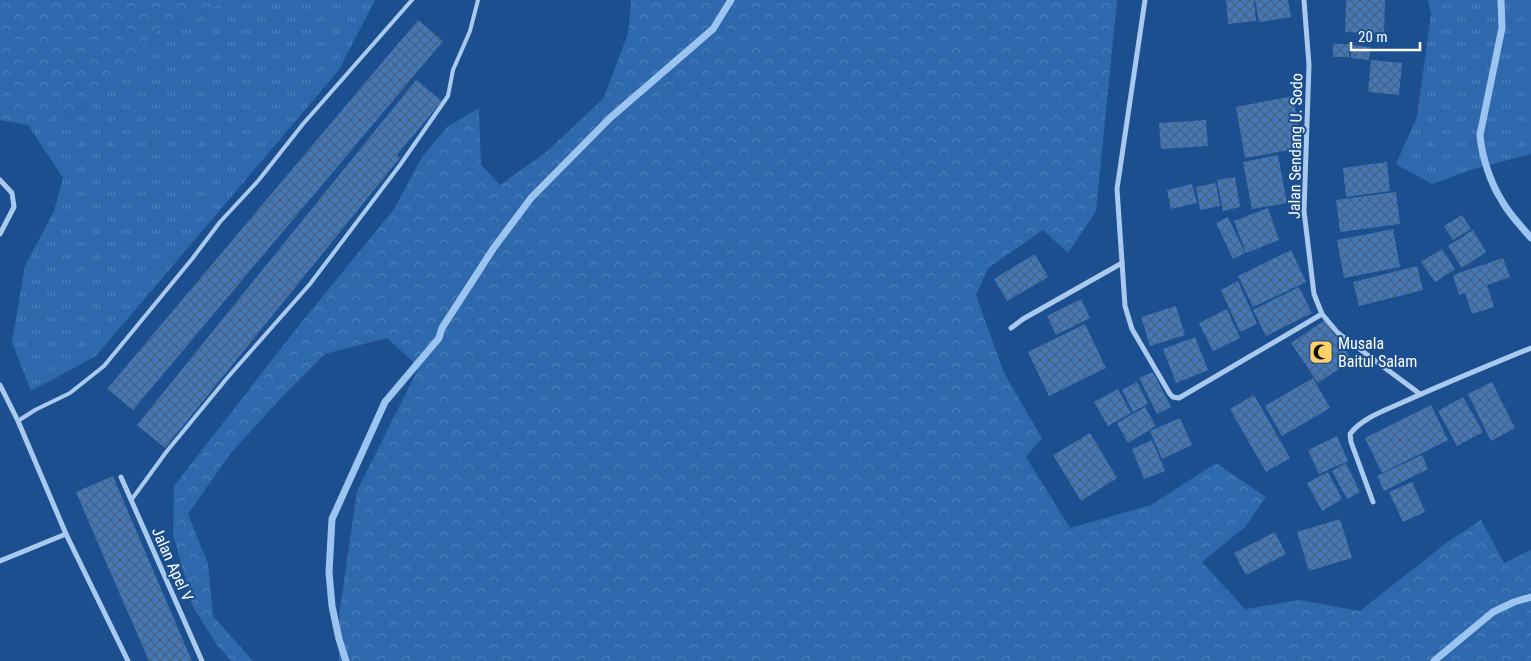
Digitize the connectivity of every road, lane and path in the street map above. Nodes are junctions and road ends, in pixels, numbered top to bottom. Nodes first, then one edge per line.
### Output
1 (412, 0) edge
2 (478, 0) edge
3 (1144, 0) edge
4 (1304, 0) edge
5 (0, 180) edge
6 (0, 234) edge
7 (1122, 263) junction
8 (1322, 314) junction
9 (1011, 328) dead end
10 (1531, 348) edge
11 (0, 385) edge
12 (1420, 394) junction
13 (18, 421) junction
14 (121, 477) dead end
15 (132, 500) junction
16 (1373, 502) dead end
17 (66, 534) junction
18 (0, 561) edge
19 (128, 661) edge
20 (202, 661) edge

1 - 13 lane
2 - 15 lane
3 - 7 street
4 - 8 street, Jalan Sendang U. Sodo
5 - 6 street
7 - 8 street
7 - 9 street
8 - 12 street, Jalan Sendang U. Sodo
10 - 12 street
11 - 13 street
12 - 16 street
13 - 17 street
14 - 15 street, Jalan Apel V
15 - 20 street, Jalan Apel V
17 - 18 street
17 - 19 street

